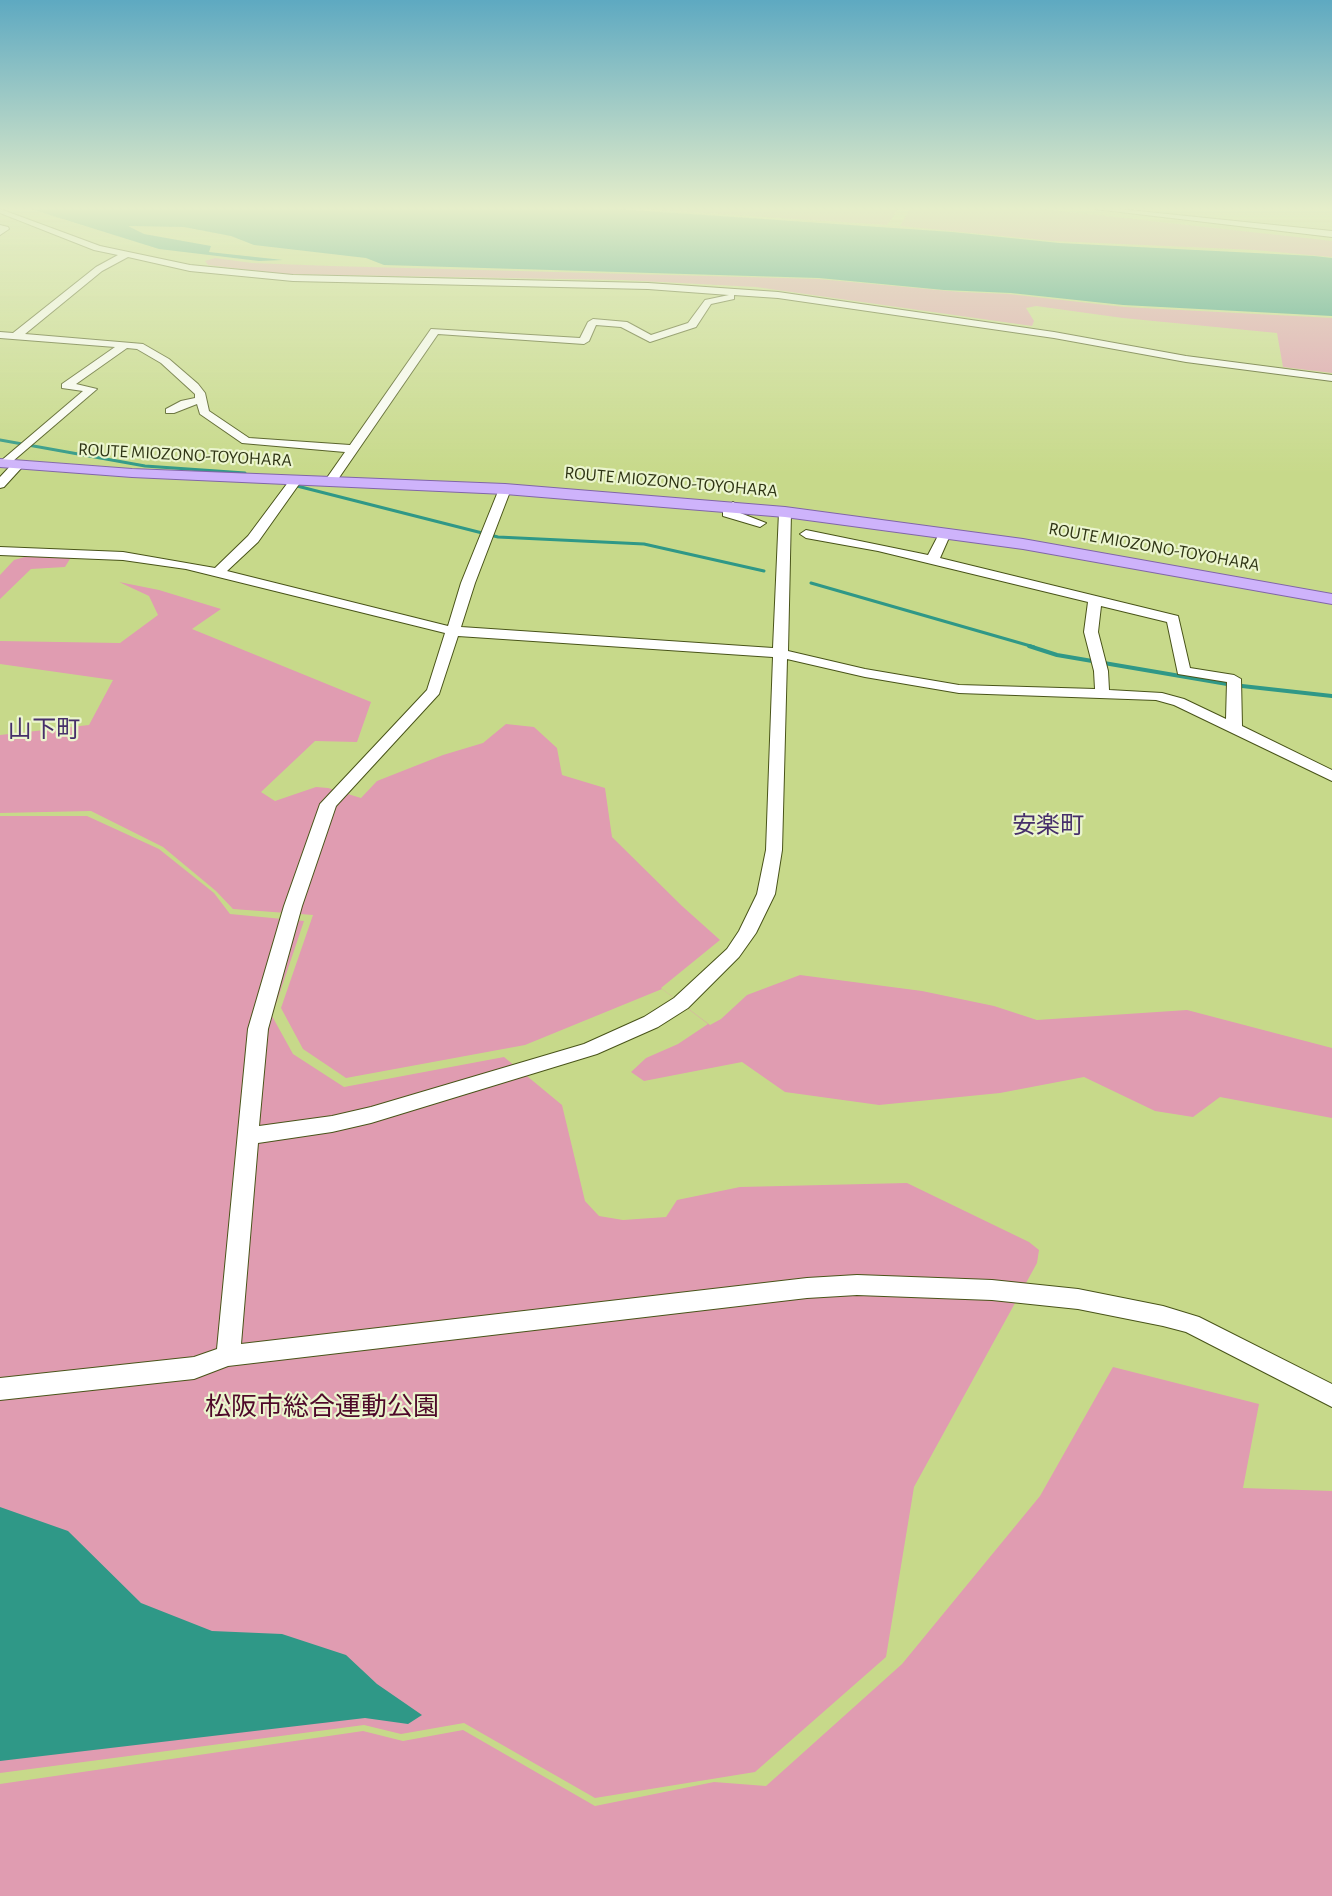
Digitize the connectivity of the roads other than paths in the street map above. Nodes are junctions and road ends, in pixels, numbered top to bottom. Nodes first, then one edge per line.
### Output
1 (64, 297) edge
2 (733, 297) edge
3 (800, 297) edge
4 (0, 335) edge
5 (16, 336) junction
6 (125, 345) junction
7 (1332, 378) edge
8 (200, 400) junction
9 (171, 411) dead end
10 (352, 449) junction
11 (8, 464) edge
12 (296, 480) junction
13 (330, 482) junction
14 (0, 484) edge
15 (505, 489) junction
16 (733, 507) junction
17 (785, 512) junction
18 (760, 523) dead end
19 (945, 533) junction
20 (806, 534) dead end
21 (0, 551) edge
22 (932, 561) junction
23 (218, 573) junction
24 (1332, 599) edge
25 (1095, 600) junction
26 (452, 631) junction
27 (780, 653) junction
28 (1101, 692) junction
29 (1234, 729) junction
30 (1332, 776) edge
31 (248, 1136) junction
32 (228, 1356) junction
33 (0, 1389) edge
34 (1332, 1396) edge

1 - 5 street
2 - 10 street
3 - 7 street
4 - 5 street
5 - 6 street
6 - 8 street
6 - 11 street
8 - 9 street
8 - 10 street
10 - 13 street
11 - 12 main road, ROUTE MIOZONO-TOYOHARA
11 - 14 street
12 - 13 main road, ROUTE MIOZONO-TOYOHARA
12 - 23 street
13 - 15 main road, ROUTE MIOZONO-TOYOHARA
15 - 16 main road, ROUTE MIOZONO-TOYOHARA
15 - 26 street
16 - 17 main road, ROUTE MIOZONO-TOYOHARA
16 - 18 street
17 - 19 main road, ROUTE MIOZONO-TOYOHARA
17 - 27 street
19 - 22 street
19 - 24 main road, ROUTE MIOZONO-TOYOHARA
20 - 22 street
21 - 23 street
22 - 25 street
23 - 26 street
25 - 28 street
25 - 29 street
26 - 27 street
26 - 31 street
27 - 28 street
27 - 31 street
28 - 29 street
29 - 30 street
31 - 32 street
32 - 33 street
32 - 34 street

